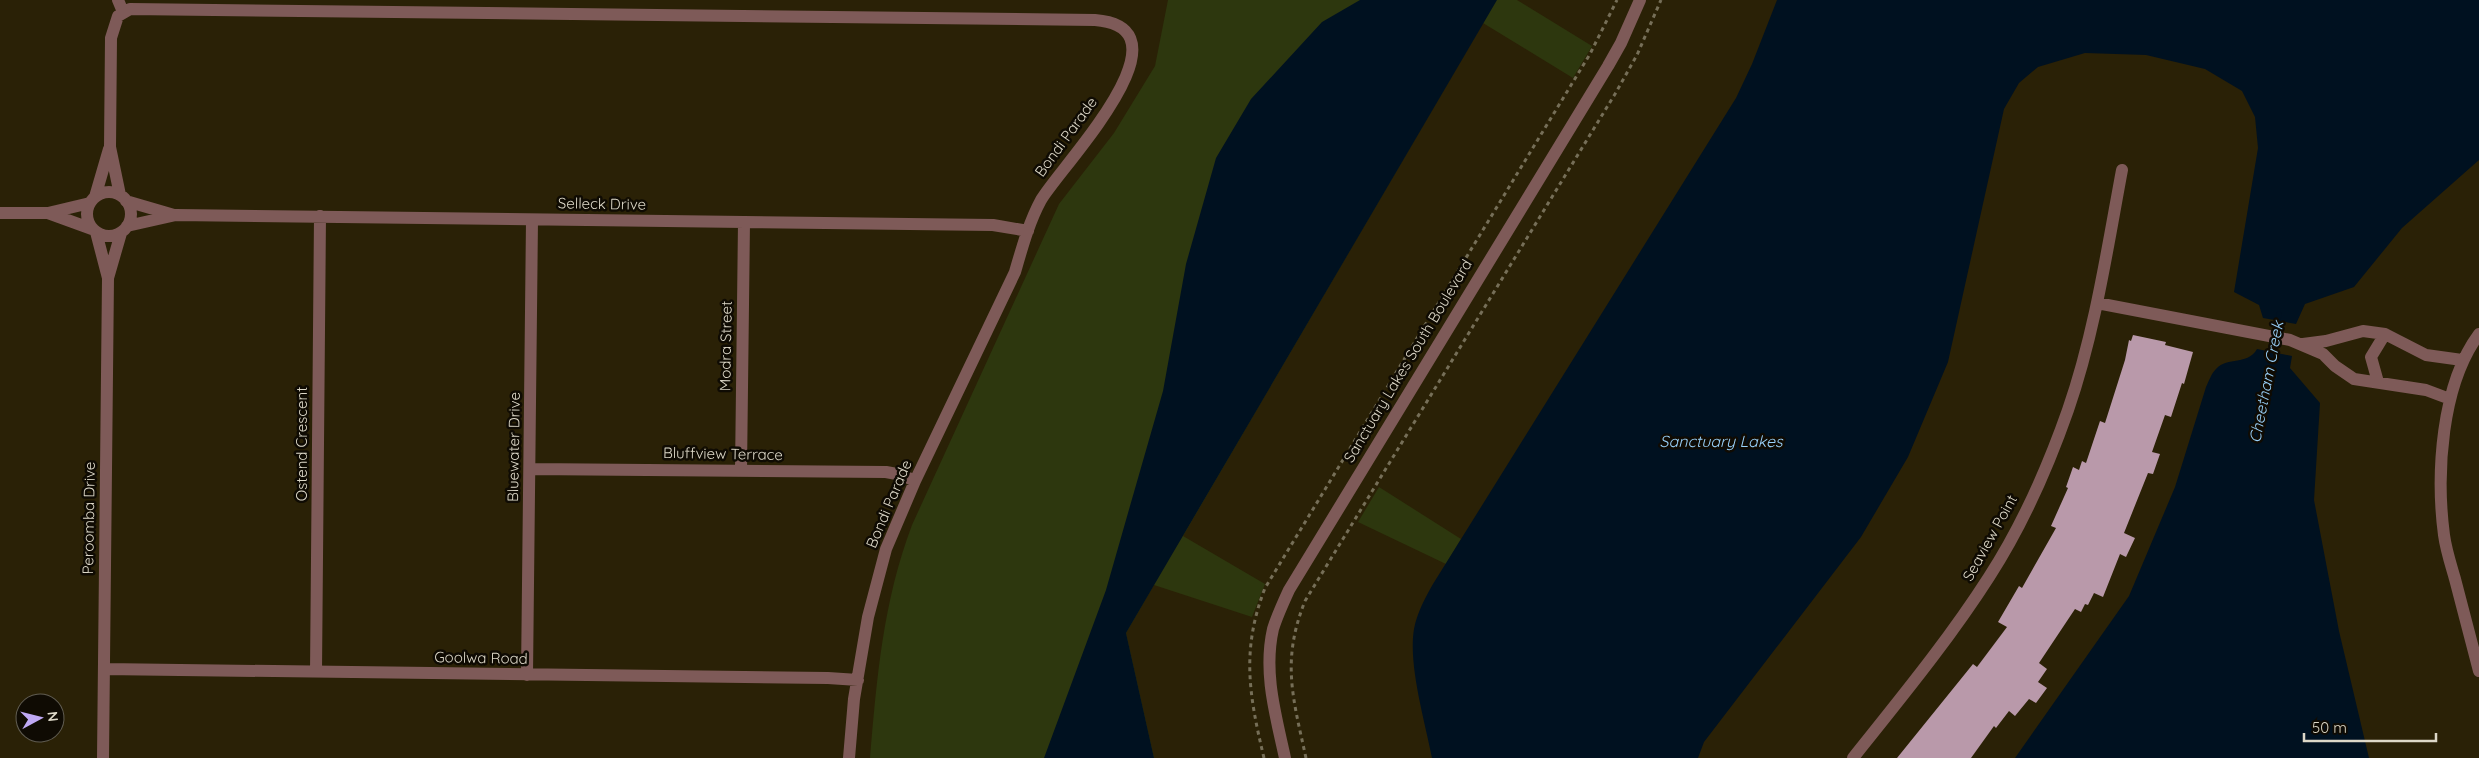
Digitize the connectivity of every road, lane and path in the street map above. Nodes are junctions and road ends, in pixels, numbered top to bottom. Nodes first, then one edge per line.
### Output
1 (118, 0) edge
2 (1640, 0) edge
3 (1661, 0) edge
4 (123, 12) junction
5 (110, 147) junction
6 (2122, 170) dead end
7 (123, 198) junction
8 (93, 200) junction
9 (0, 213) edge
10 (48, 213) junction
11 (176, 216) junction
12 (320, 216) junction
13 (532, 220) junction
14 (744, 222) junction
15 (124, 229) junction
16 (94, 230) junction
17 (1028, 231) junction
18 (108, 278) junction
19 (2098, 303) junction
20 (2385, 334) junction
21 (2479, 334) edge
22 (2303, 344) junction
23 (2462, 360) junction
24 (2378, 382) junction
25 (2450, 399) junction
26 (530, 468) junction
27 (741, 471) junction
28 (915, 480) junction
29 (104, 669) junction
30 (2479, 671) edge
31 (316, 672) junction
32 (527, 675) junction
33 (858, 680) junction
34 (103, 758) edge
35 (849, 758) edge
36 (1285, 758) edge
37 (1306, 758) edge
38 (1853, 758) edge

1 - 4 street
2 - 36 street, Sanctuary Lakes South Boulevard
3 - 37 path
4 - 5 street
4 - 17 street, Bondi Parade
5 - 7 street
5 - 8 street
6 - 19 street, Seaview Point
7 - 8 street, Selleck Drive
7 - 11 street, Selleck Drive
7 - 15 street
8 - 10 street, Selleck Drive
8 - 16 street
9 - 10 street, Selleck Drive
10 - 16 street, Selleck Drive
11 - 12 street, Selleck Drive
11 - 15 street, Selleck Drive
12 - 13 street, Selleck Drive
12 - 31 street, Ostend Crescent
13 - 14 street, Selleck Drive
13 - 26 street, Bluewater Drive
14 - 17 street, Selleck Drive
14 - 27 street, Modra Street
15 - 16 street, Selleck Drive
15 - 18 street, Peroomba Drive
16 - 18 street, Peroomba Drive
17 - 28 street, Bondi Parade
18 - 29 street, Peroomba Drive
19 - 22 street
19 - 38 street, Seaview Point
20 - 22 street
20 - 23 street
20 - 24 street
21 - 23 street
22 - 24 street
23 - 25 street
24 - 25 street
25 - 30 street
26 - 27 street, Bluffview Terrace
26 - 32 street, Bluewater Drive
27 - 28 street, Bluffview Terrace
28 - 33 street, Bondi Parade
29 - 31 street, Goolwa Road
29 - 34 street, Peroomba Drive
31 - 32 street, Goolwa Road
32 - 33 street, Goolwa Road
33 - 35 street, Bondi Parade

